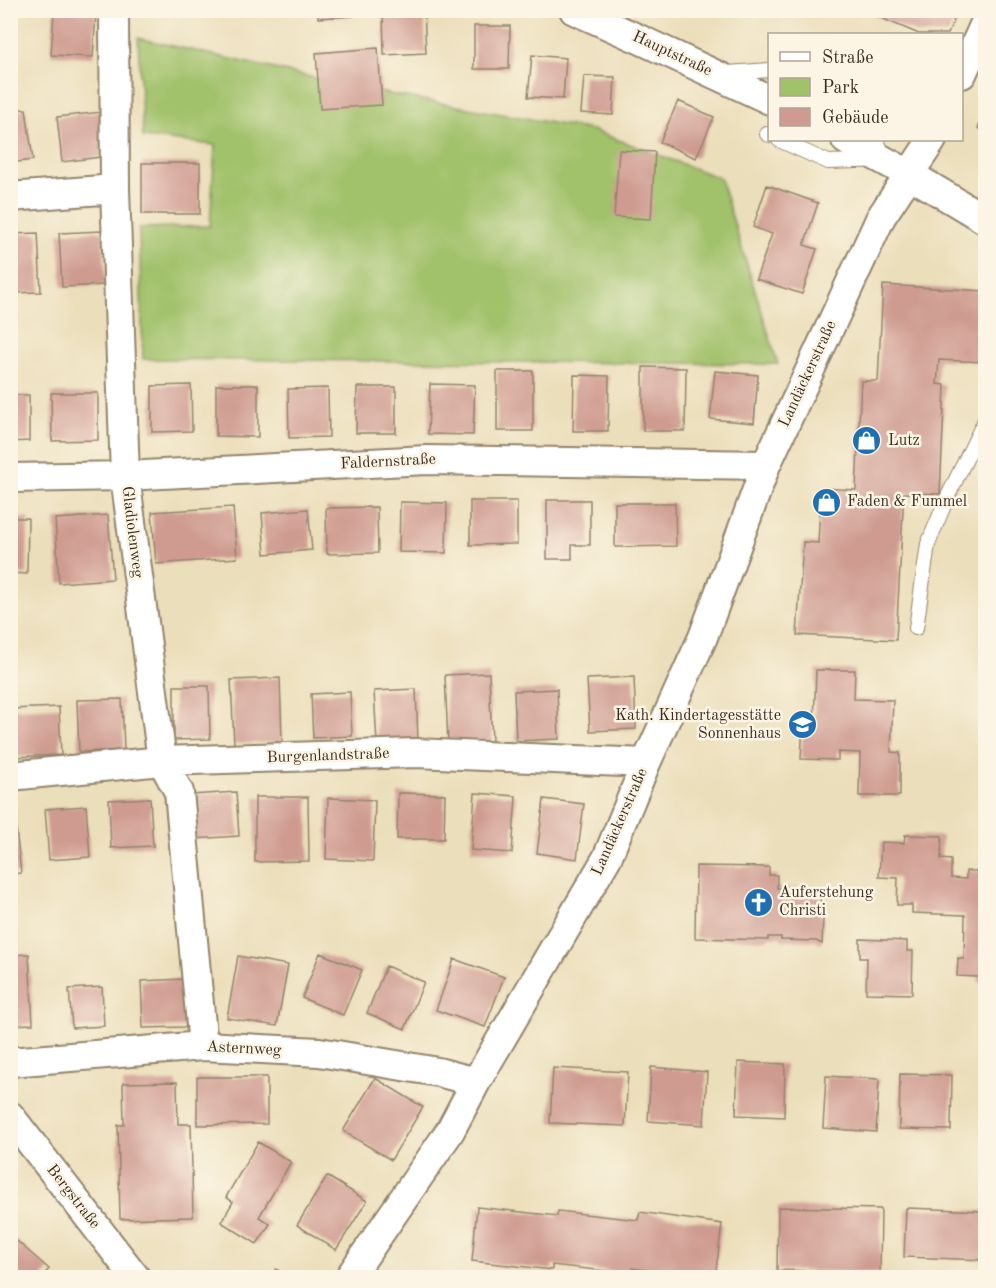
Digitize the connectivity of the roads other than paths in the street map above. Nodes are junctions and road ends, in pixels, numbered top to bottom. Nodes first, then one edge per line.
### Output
1 (114, 10) edge
2 (574, 10) edge
3 (986, 21) edge
4 (768, 70) edge
5 (963, 72) edge
6 (715, 74) junction
7 (768, 99) edge
8 (783, 141) edge
9 (848, 141) edge
10 (930, 141) edge
11 (890, 158) edge
12 (115, 189) junction
13 (10, 198) edge
14 (986, 220) edge
15 (986, 418) edge
16 (766, 465) junction
17 (125, 476) junction
18 (10, 478) edge
19 (916, 628) dead end
20 (162, 761) junction
21 (646, 763) junction
22 (10, 776) edge
23 (203, 1046) junction
24 (10, 1062) edge
25 (476, 1082) junction
26 (10, 1116) edge
27 (136, 1278) edge
28 (349, 1278) edge

1 - 12 street, Gladiolenweg
2 - 6 street, Hauptstraße
3 - 5 street
4 - 6 lane
6 - 7 street, Hauptstraße
8 - 11 lane
9 - 11 street
10 - 11 street, Landäckerstraße
11 - 14 street
11 - 16 street, Landäckerstraße
12 - 13 street
12 - 17 street, Gladiolenweg
15 - 19 lane
16 - 17 street, Faldernstraße
16 - 21 street, Landäckerstraße
17 - 18 street, Faldernstraße
17 - 20 street, Gladiolenweg
20 - 21 street, Burgenlandstraße
20 - 22 street, Burgenlandstraße
20 - 23 street, Gladiolenweg
21 - 25 street, Landäckerstraße
23 - 24 street, Asternweg
23 - 25 street, Asternweg
25 - 28 street, Landäckerstraße
26 - 27 street, Bergstraße

